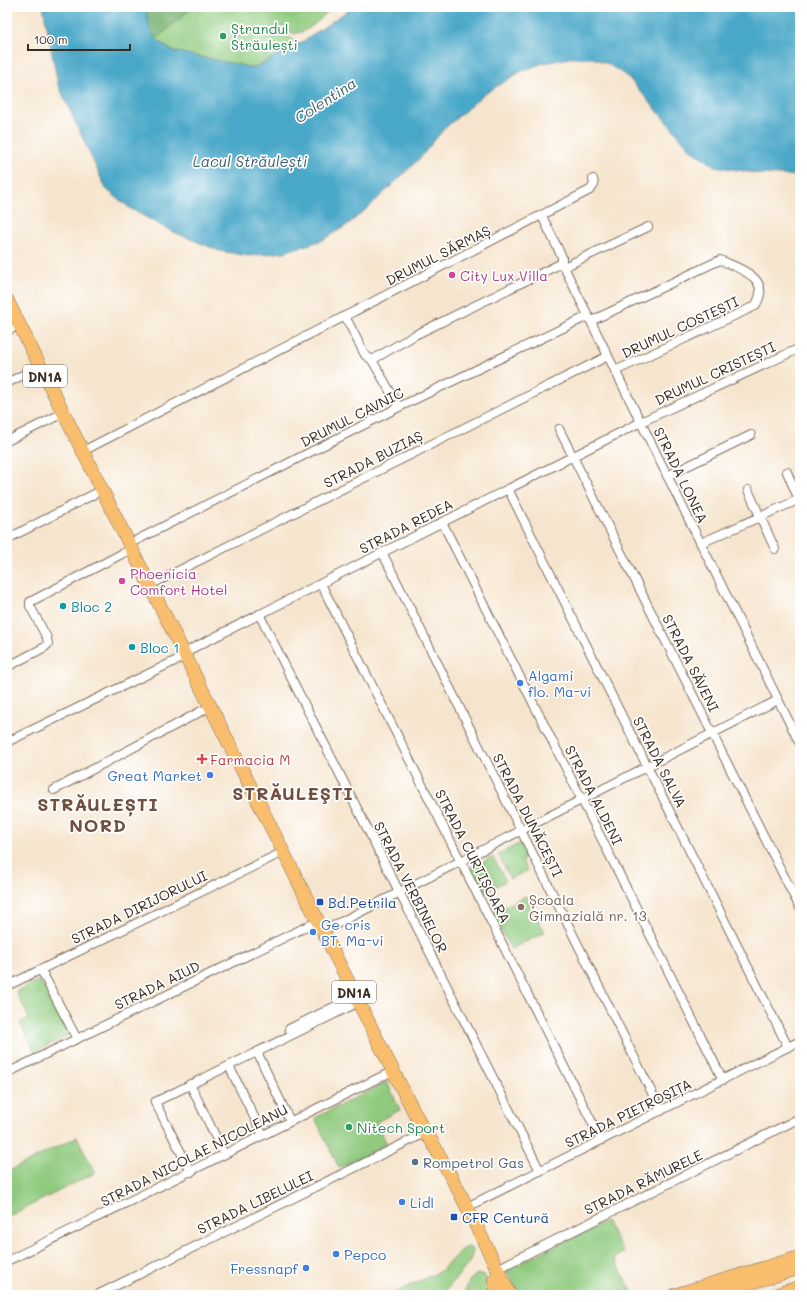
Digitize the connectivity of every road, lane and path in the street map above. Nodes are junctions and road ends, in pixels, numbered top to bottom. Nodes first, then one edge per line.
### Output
1 (592, 179) dead end
2 (542, 216) junction
3 (648, 227) dead end
4 (720, 260) joint
5 (563, 265) junction
6 (7, 300) edge
7 (345, 316) junction
8 (589, 318) junction
9 (19, 325) junction
10 (7, 331) edge
11 (800, 348) edge
12 (608, 356) junction
13 (372, 360) junction
14 (40, 366) junction
15 (615, 371) junction
16 (7, 382) edge
17 (399, 408) junction
18 (63, 413) junction
19 (641, 422) junction
20 (559, 429) dead end
21 (752, 435) dead end
22 (7, 441) edge
23 (83, 451) junction
24 (573, 456) junction
25 (787, 472) dead end
26 (667, 476) junction
27 (508, 489) junction
28 (102, 490) junction
29 (748, 490) dead end
30 (800, 499) edge
31 (761, 517) junction
32 (442, 522) junction
33 (7, 538) edge
34 (701, 543) junction
35 (130, 546) junction
36 (775, 549) dead end
37 (382, 552) junction
38 (321, 584) junction
39 (150, 585) junction
40 (259, 614) junction
41 (185, 654) junction
42 (7, 667) edge
43 (778, 700) junction
44 (211, 706) junction
45 (712, 734) junction
46 (7, 742) edge
47 (800, 744) edge
48 (647, 767) junction
49 (54, 790) dead end
50 (582, 800) junction
51 (521, 831) junction
52 (283, 852) junction
53 (460, 861) junction
54 (399, 892) junction
55 (800, 908) edge
56 (320, 926) junction
57 (41, 970) junction
58 (7, 986) edge
59 (357, 999) junction
60 (289, 1029) dead end
61 (77, 1039) junction
62 (800, 1041) edge
63 (788, 1047) junction
64 (257, 1052) junction
65 (229, 1066) junction
66 (393, 1071) junction
67 (7, 1073) edge
68 (723, 1080) junction
69 (190, 1084) junction
70 (661, 1111) junction
71 (800, 1118) edge
72 (290, 1121) junction
73 (425, 1133) junction
74 (262, 1135) junction
75 (601, 1140) junction
76 (224, 1154) junction
77 (540, 1171) junction
78 (191, 1172) junction
79 (467, 1207) junction
80 (800, 1257) edge
81 (7, 1261) edge
82 (800, 1268) edge
83 (496, 1275) junction
84 (800, 1277) edge
85 (800, 1286) edge
86 (97, 1295) edge
87 (498, 1295) edge
88 (502, 1295) edge
89 (510, 1295) edge
90 (675, 1295) edge
91 (710, 1295) edge
92 (742, 1295) edge
93 (775, 1295) edge

1 - 2 street, DRUMUL SĂRMAȘ
2 - 5 street, STRADA LONEA
2 - 7 street, DRUMUL SĂRMAȘ
3 - 5 street
4 - 8 street, DRUMUL CAVNIC
4 - 15 street, DRUMUL COSTEȘTI
5 - 8 street, STRADA LONEA
5 - 13 street
6 - 9 main road, DN1A
7 - 13 street
7 - 23 street, DRUMUL SĂRMAȘ
8 - 12 street, STRADA LONEA
8 - 17 street, DRUMUL CAVNIC
9 - 10 street
9 - 14 main road, DN1A
11 - 19 street, DRUMUL CRISTEȘTI
12 - 15 street, STRADA LONEA
12 - 39 street, STRADA BUZIAȘ
13 - 17 street
14 - 16 street
14 - 18 main road, DN1A
15 - 19 street, STRADA LONEA
17 - 35 street, DRUMUL CAVNIC
18 - 22 street
18 - 23 main road, DN1A
19 - 24 street, STRADA REDEA
19 - 26 street, STRADA LONEA
20 - 24 street, STRADA SĂVENI
21 - 26 street
23 - 28 main road, DN1A
24 - 27 street, STRADA REDEA
24 - 45 street, STRADA SĂVENI
25 - 30 street
26 - 34 street, STRADA LONEA
27 - 32 street, STRADA REDEA
27 - 48 street, STRADA SALVA
28 - 33 street
28 - 35 main road, DN1A
29 - 31 street
30 - 31 street
31 - 34 street
31 - 36 street
32 - 37 street, STRADA REDEA
32 - 50 street, STRADA ALDENI
34 - 43 street, STRADA LONEA
35 - 39 main road, DN1A
35 - 42 street, DRUMUL CAVNIC
37 - 38 street, STRADA REDEA
37 - 51 street, STRADA DUNĂCEȘTI
38 - 40 street, STRADA REDEA
38 - 53 street, STRADA CURTIȘOARA
39 - 41 main road, DN1A
40 - 41 street, STRADA REDEA
40 - 54 street, STRADA VERBINELOR
41 - 44 main road, DN1A
41 - 46 street, STRADA REDEA
43 - 45 street, STRADA AIUD
43 - 47 street, STRADA LONEA
44 - 49 street
44 - 52 main road, DN1A
45 - 48 street, STRADA AIUD
45 - 55 street, STRADA SĂVENI
48 - 50 street, STRADA AIUD
48 - 63 street, STRADA SALVA
50 - 51 street, STRADA AIUD
50 - 68 street, STRADA ALDENI
51 - 53 street, STRADA AIUD
51 - 70 street, STRADA DUNĂCEȘTI
52 - 56 main road, DN1A
52 - 57 street, STRADA DIRIJORULUI
53 - 54 street, STRADA AIUD
53 - 75 street, STRADA CURTIȘOARA
54 - 56 street, STRADA AIUD
54 - 77 street, STRADA VERBINELOR
56 - 59 main road, DN1A
56 - 61 street, STRADA AIUD
57 - 58 street, STRADA DIRIJORULUI
57 - 61 street
59 - 60 street
59 - 64 street
59 - 66 main road, DN1A
61 - 67 street, STRADA AIUD
62 - 63 street, STRADA PIETROȘIȚA
63 - 68 street, STRADA PIETROȘIȚA
64 - 65 street
64 - 72 street
65 - 69 street
65 - 74 street
66 - 72 street, STRADA NICOLAE NICOLEANU
66 - 73 main road, DN1A
68 - 70 street, STRADA PIETROȘIȚA
69 - 76 street
69 - 78 street
70 - 75 street, STRADA PIETROȘIȚA
71 - 83 street, STRADA RĂMURELE
72 - 74 street, STRADA NICOLAE NICOLEANU
73 - 79 main road, DN1A
73 - 83 main road, DN1A
73 - 86 street, STRADA LIBELULEI
74 - 76 street, STRADA NICOLAE NICOLEANU
75 - 77 street, STRADA PIETROȘIȚA
76 - 78 street, STRADA NICOLAE NICOLEANU
77 - 79 street, STRADA PIETROȘIȚA
78 - 81 street, STRADA NICOLAE NICOLEANU
79 - 83 main road, DN1A
80 - 90 main road
82 - 91 main road
83 - 87 main road
83 - 88 main road, DN1A
83 - 89 main road, DN1A
84 - 92 main road
85 - 93 main road

